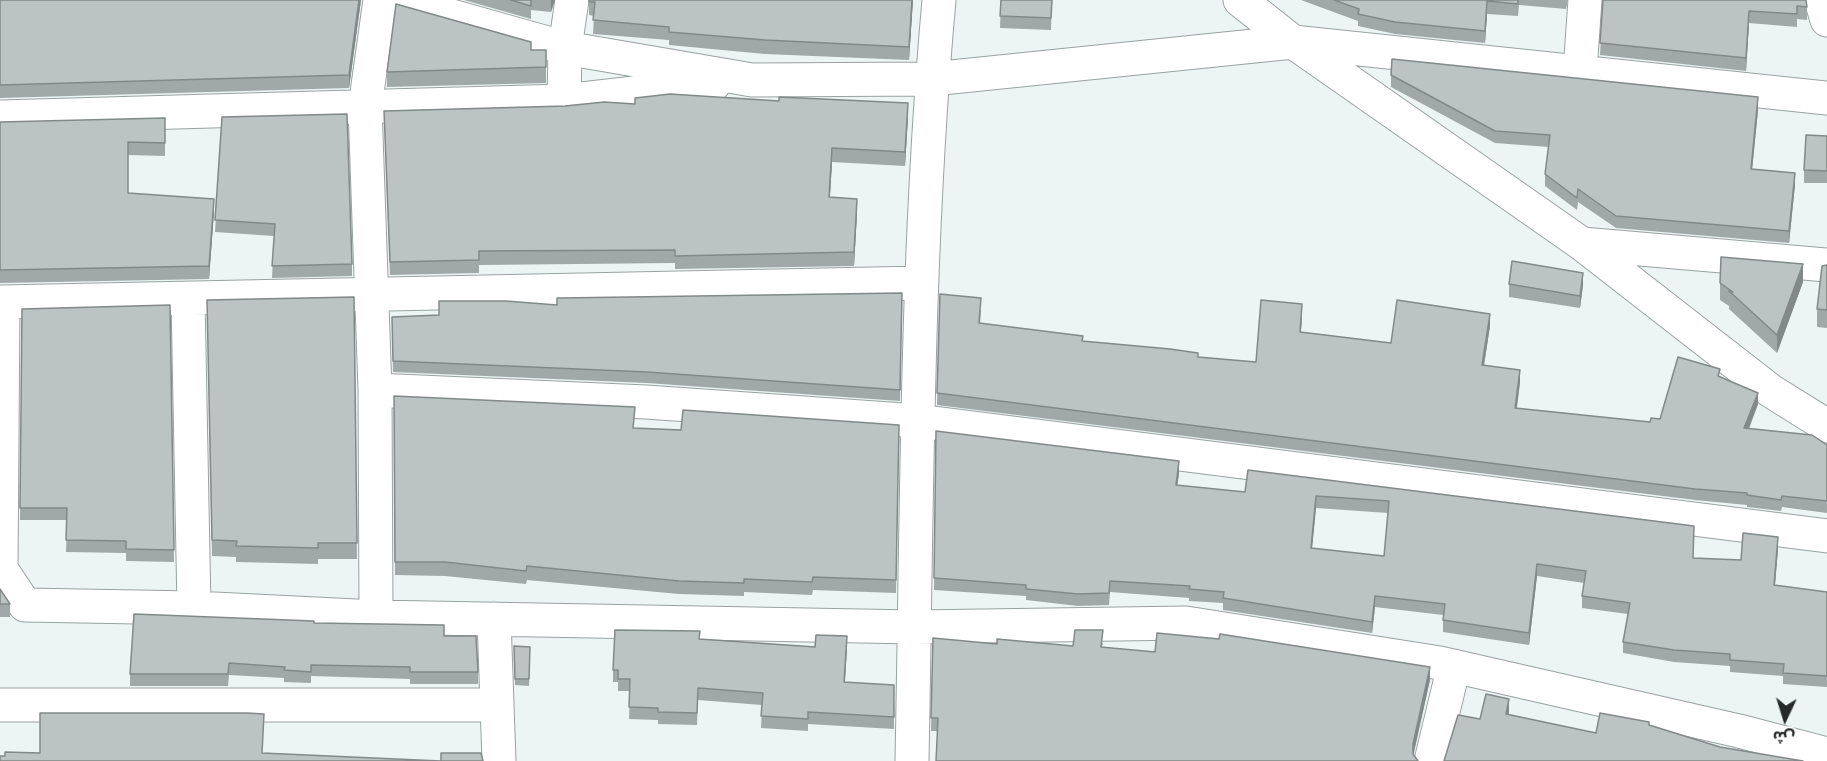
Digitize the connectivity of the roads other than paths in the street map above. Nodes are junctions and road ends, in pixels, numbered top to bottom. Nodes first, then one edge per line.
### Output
1 (380, 0) edge
2 (395, 0) edge
3 (572, 0) edge
4 (939, 0) edge
5 (1240, 0) edge
6 (1585, 0) edge
7 (1821, 0) edge
8 (1827, 20) edge
9 (1293, 42) junction
10 (565, 48) junction
11 (1580, 71) junction
12 (932, 79) junction
13 (752, 80) junction
14 (1827, 98) edge
15 (564, 101) junction
16 (365, 107) junction
17 (0, 117) edge
18 (1582, 244) junction
19 (1827, 265) edge
20 (921, 283) junction
21 (371, 296) junction
22 (188, 299) junction
23 (2, 302) edge
24 (375, 390) junction
25 (918, 421) junction
26 (1827, 426) edge
27 (1, 492) edge
28 (1827, 536) edge
29 (194, 608) junction
30 (376, 617) junction
31 (494, 619) junction
32 (915, 627) junction
33 (1454, 666) junction
34 (0, 705) edge
35 (496, 705) junction
36 (1823, 756) edge
37 (499, 761) edge
38 (912, 761) edge
39 (1431, 761) edge

1 - 16 street
2 - 10 street
3 - 10 street
4 - 12 street
5 - 9 street
6 - 11 street
7 - 8 street
9 - 11 street
9 - 12 street
9 - 18 street
10 - 13 street
10 - 15 street
11 - 14 street
12 - 13 street
12 - 20 street
13 - 15 street
15 - 16 street
16 - 17 street
16 - 21 street
18 - 19 street
18 - 26 street
20 - 21 street
20 - 25 street
21 - 22 street
21 - 24 street
22 - 23 street
22 - 29 street
23 - 27 street
24 - 25 street
24 - 30 street
25 - 28 street
25 - 32 street
27 - 29 street
29 - 30 street
30 - 31 street
31 - 32 street
31 - 35 street
32 - 33 street
32 - 38 street
33 - 36 street
33 - 39 street
34 - 35 street
35 - 37 street

